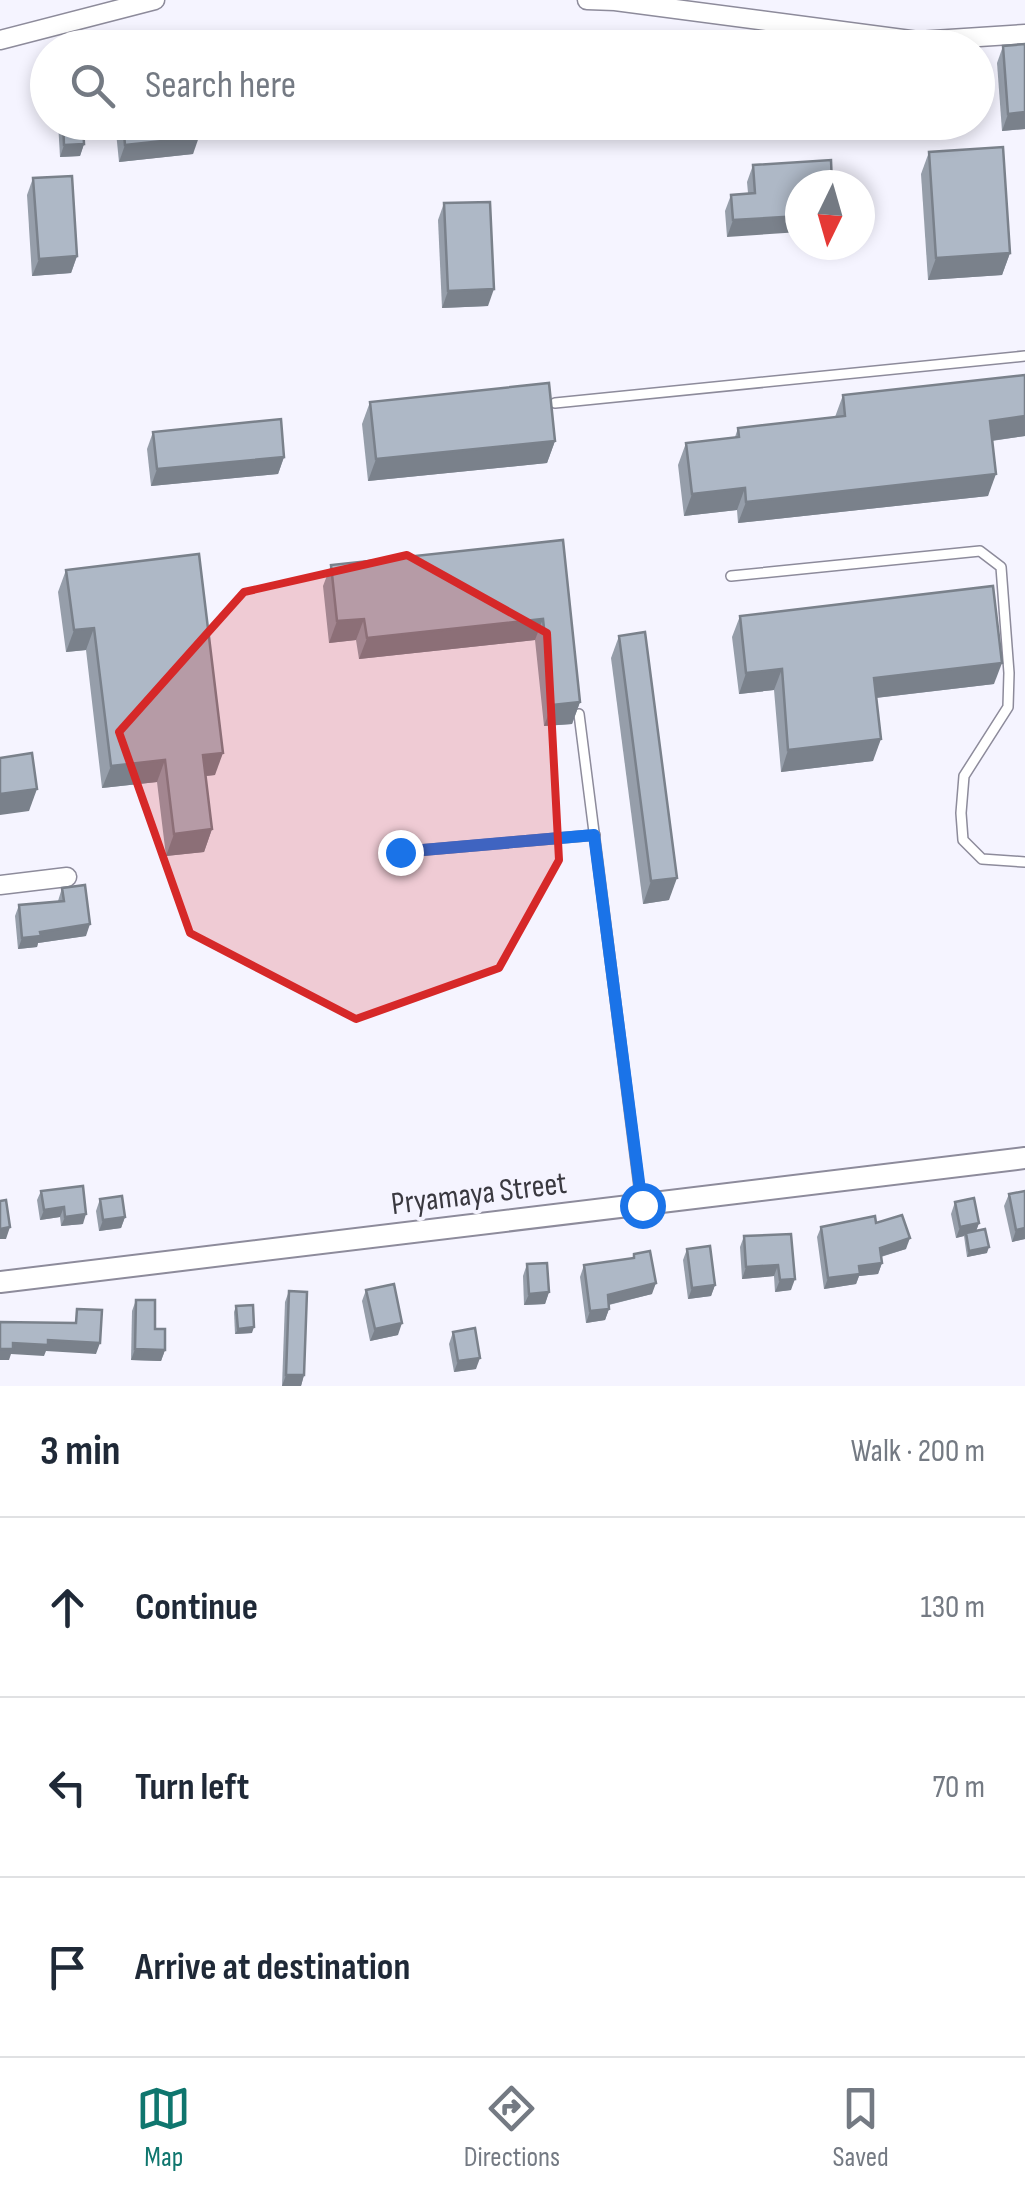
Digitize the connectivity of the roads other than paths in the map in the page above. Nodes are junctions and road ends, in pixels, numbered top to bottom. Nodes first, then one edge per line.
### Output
1 (155, 0) edge
2 (586, 0) edge
3 (615, 0) edge
4 (39, 30) edge
5 (837, 30) edge
6 (30, 32) edge
7 (1025, 34) edge
8 (995, 36) edge
9 (0, 40) edge
10 (1025, 356) edge
11 (555, 402) edge
12 (730, 576) dead end
13 (580, 714) edge
14 (594, 835) junction
15 (400, 852) dead end
16 (1025, 862) edge
17 (67, 876) dead end
18 (0, 885) edge
19 (1025, 1158) edge
20 (642, 1205) junction
21 (0, 1282) edge

1 - 4 street
2 - 3 street
3 - 5 street
6 - 9 street
7 - 8 street
10 - 11 lane
12 - 16 lane
13 - 14 lane
14 - 15 lane
14 - 20 lane
17 - 18 street
19 - 20 street, Pryamaya Street
20 - 21 street, Pryamaya Street

